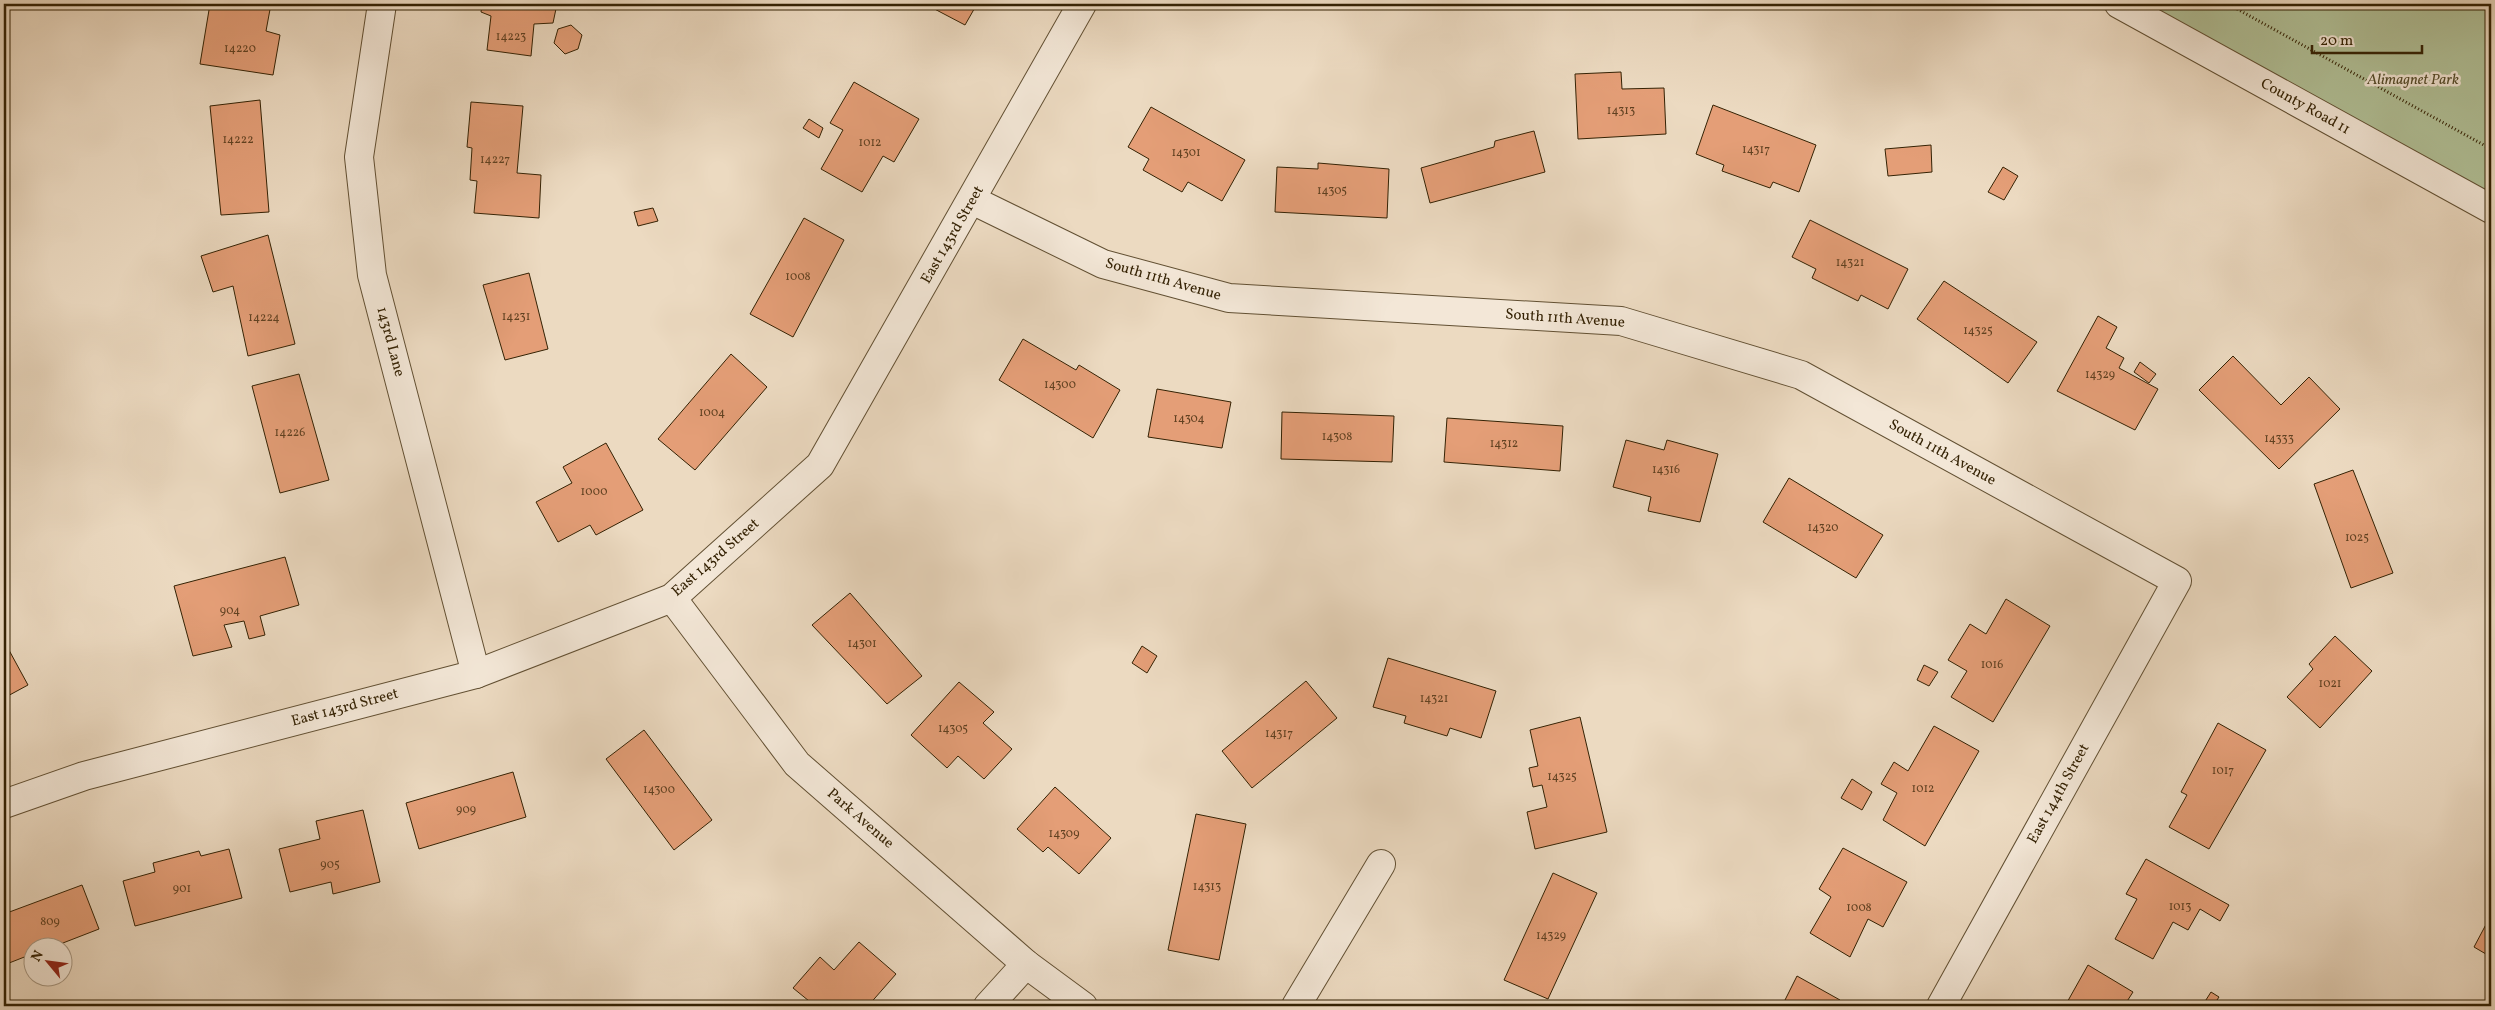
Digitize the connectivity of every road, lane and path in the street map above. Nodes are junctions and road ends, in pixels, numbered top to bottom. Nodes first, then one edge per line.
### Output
1 (382, 4) edge
2 (1082, 4) edge
3 (2118, 4) edge
4 (2228, 4) edge
5 (2491, 149) edge
6 (972, 200) junction
7 (2491, 209) edge
8 (2177, 581) joint
9 (672, 598) junction
10 (476, 674) junction
11 (4, 804) edge
12 (1381, 864) dead end
13 (1026, 964) junction
14 (988, 1006) edge
15 (1083, 1006) edge
16 (1296, 1006) edge
17 (1941, 1006) edge

1 - 10 street, 143rd Lane
2 - 6 street, East 143rd Street
3 - 7 street, County Road 11
4 - 5 path
6 - 8 street, South 11th Avenue
6 - 9 street, East 143rd Street
8 - 17 street, East 144th Street
9 - 10 street, East 143rd Street
9 - 13 street, Park Avenue
10 - 11 street, East 143rd Street
12 - 16 street
13 - 14 street
13 - 15 street, Park Avenue

